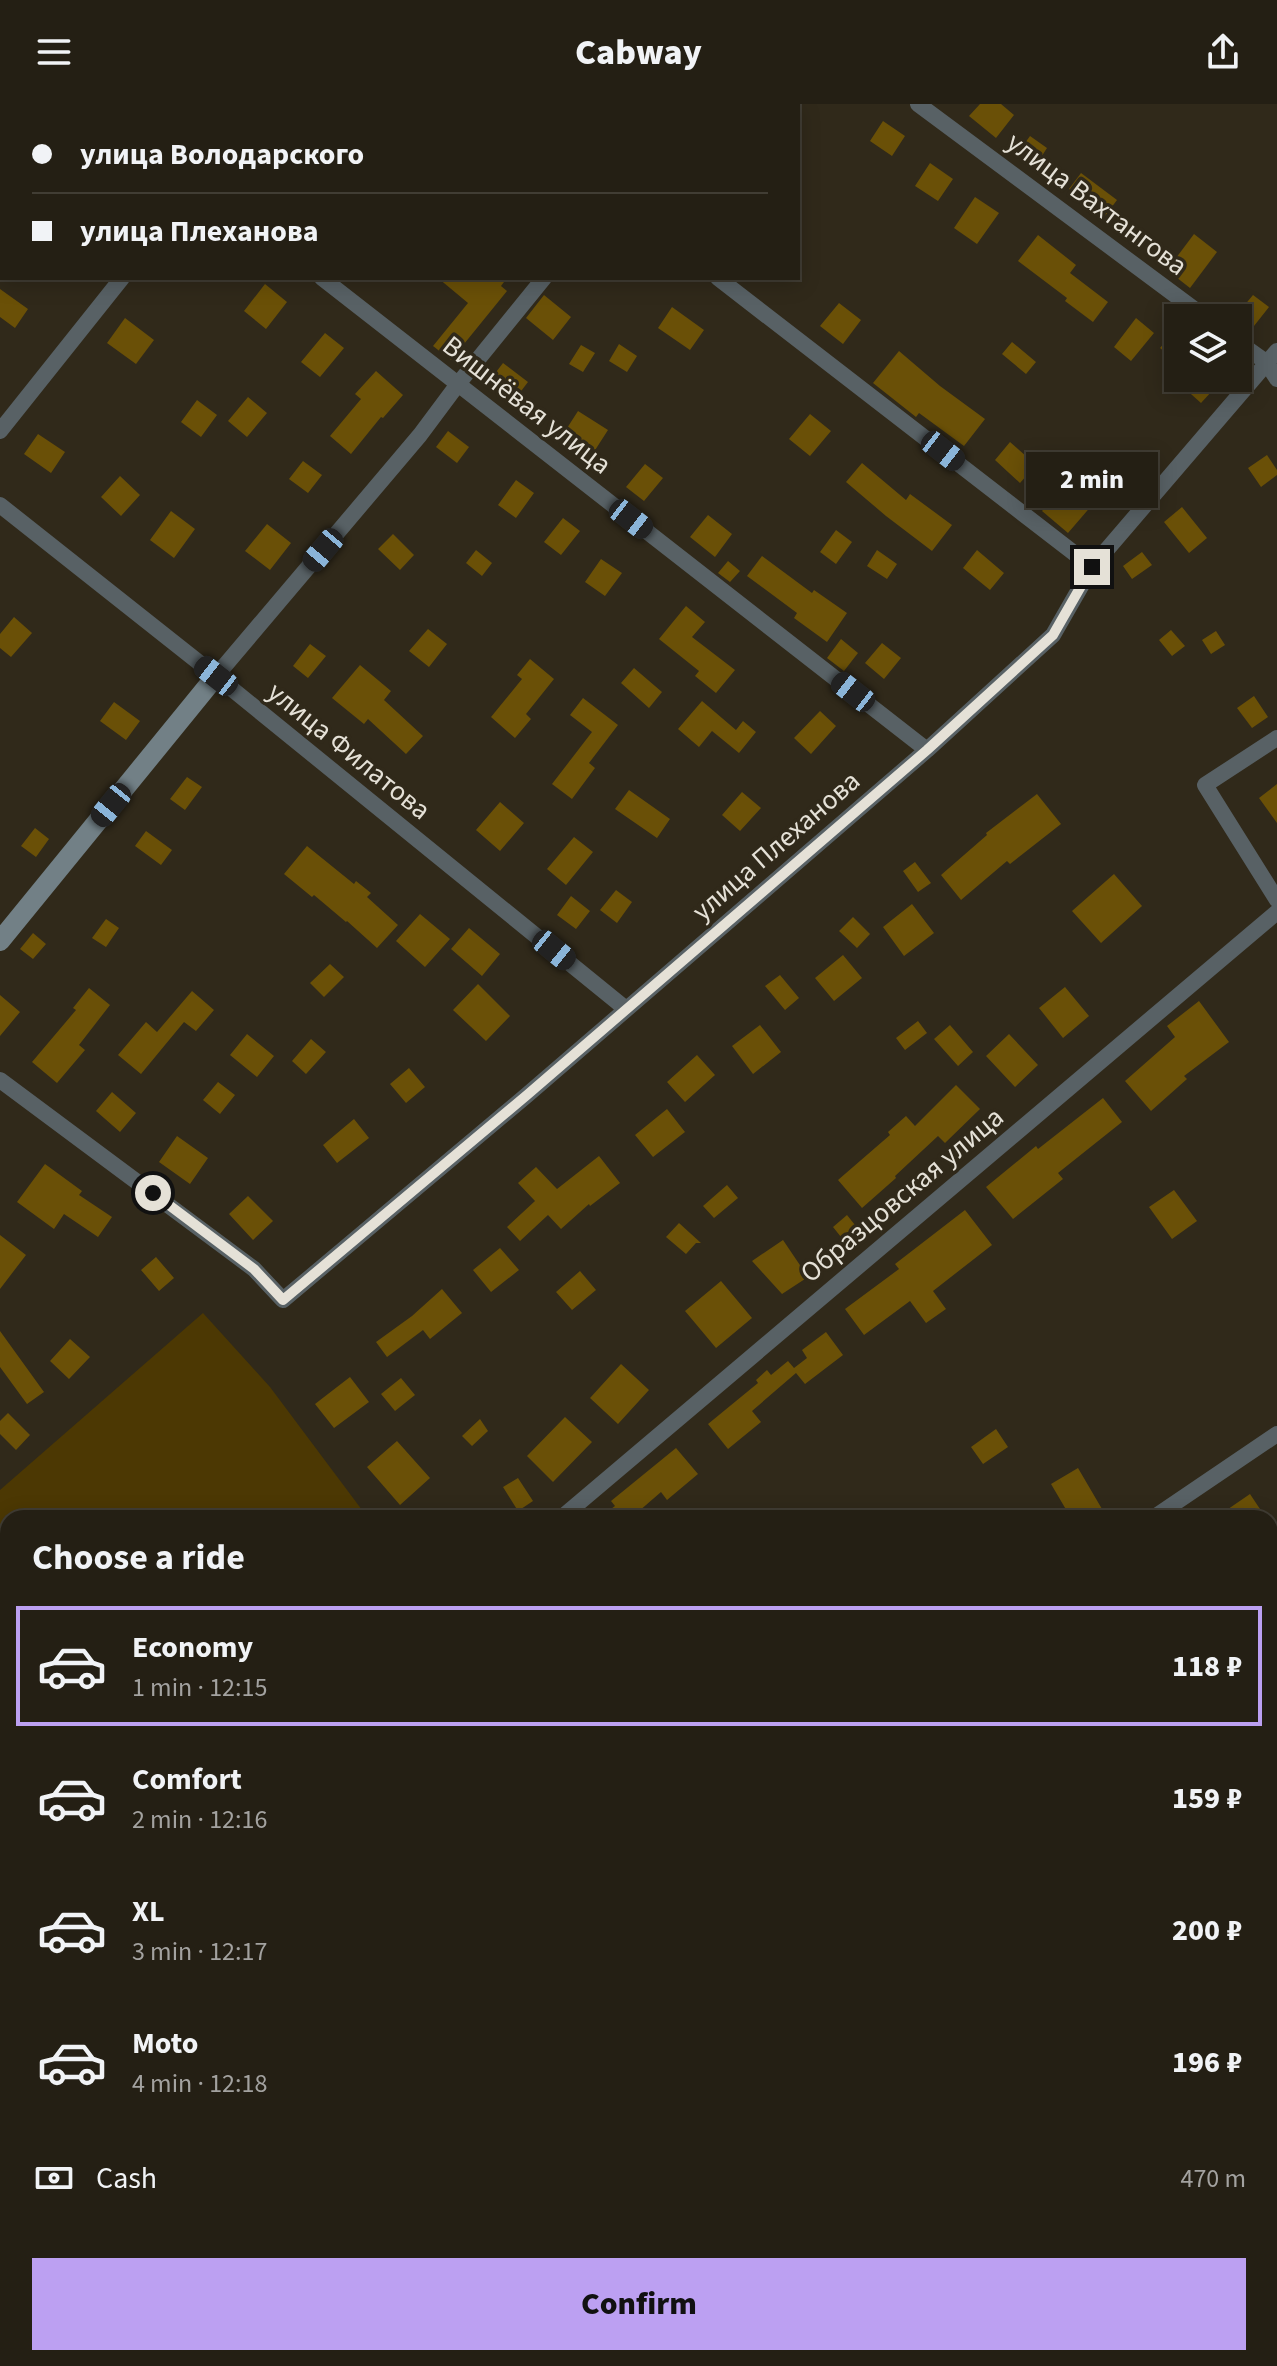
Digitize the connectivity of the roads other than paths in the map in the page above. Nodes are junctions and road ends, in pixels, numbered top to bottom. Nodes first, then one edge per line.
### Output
1 (918, 104) edge
2 (120, 280) edge
3 (325, 280) edge
4 (542, 280) edge
5 (721, 280) edge
6 (1187, 304) edge
7 (1252, 348) edge
8 (1272, 357) edge
9 (1277, 379) edge
10 (458, 384) junction
11 (0, 431) edge
12 (0, 505) edge
13 (1092, 567) junction
14 (216, 676) junction
15 (1277, 738) edge
16 (927, 750) junction
17 (1277, 900) edge
18 (1277, 912) edge
19 (0, 941) edge
20 (626, 1009) junction
21 (0, 1080) edge
22 (1277, 1434) edge
23 (570, 1510) edge
24 (1165, 1510) edge

1 - 6 street, улица Вахтангова
2 - 11 street
3 - 10 street, Вишнёвая улица
4 - 10 street
5 - 13 street
7 - 8 street
8 - 9 street
8 - 13 street, улица Плеханова
10 - 14 street
10 - 16 street, Вишнёвая улица
12 - 14 street, улица Филатова
13 - 16 street, улица Плеханова
14 - 19 street
14 - 20 street, улица Филатова
15 - 17 street
16 - 20 street, улица Плеханова
18 - 23 street, Образцовская улица
20 - 21 street, улица Плеханова
22 - 24 street

